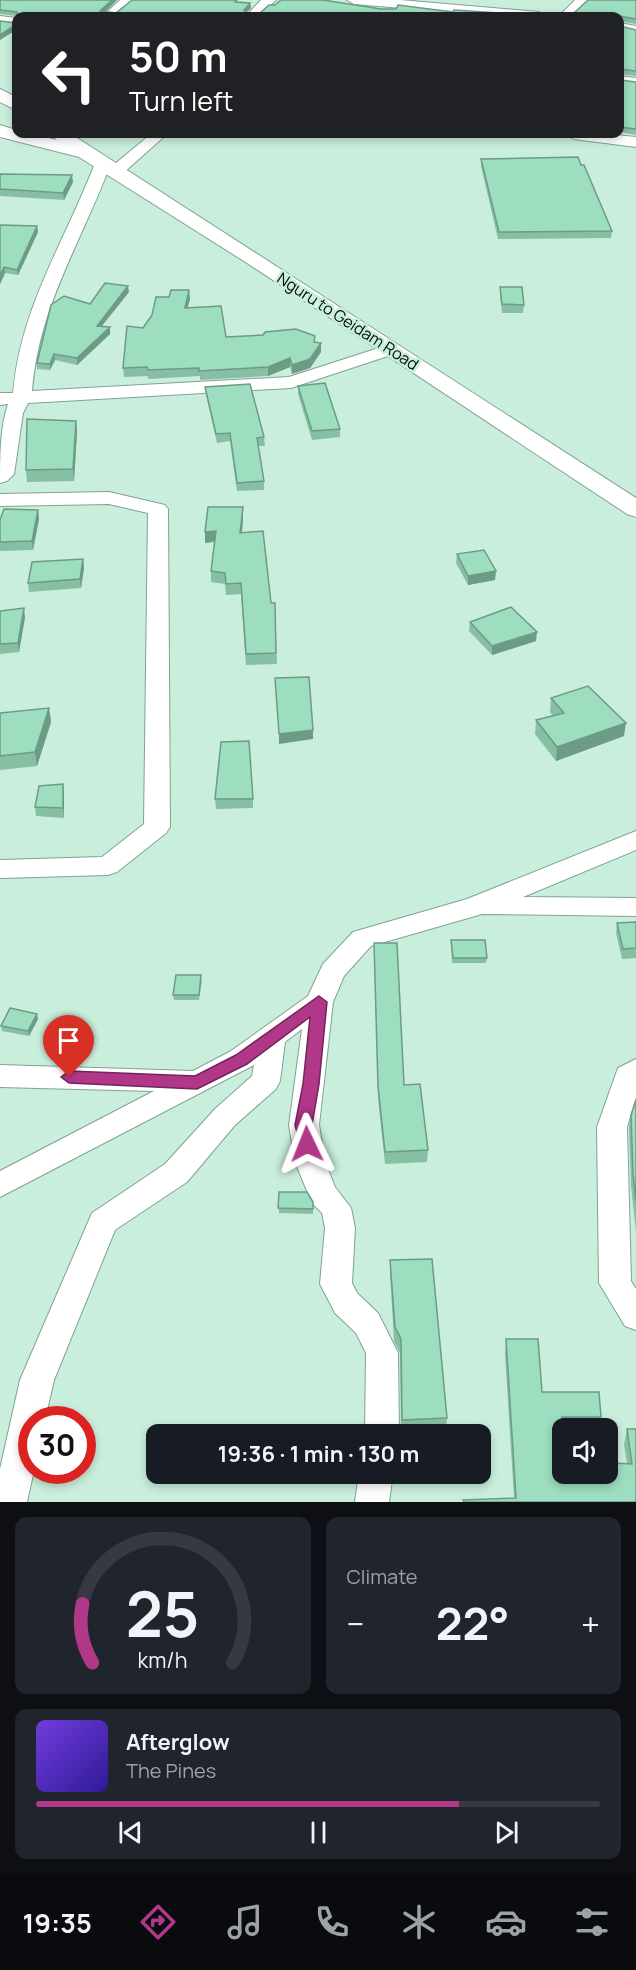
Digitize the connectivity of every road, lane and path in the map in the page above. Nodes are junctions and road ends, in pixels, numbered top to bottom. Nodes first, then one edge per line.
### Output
1 (128, 0) edge
2 (269, 0) edge
3 (354, 0) edge
4 (583, 0) edge
5 (114, 12) edge
6 (256, 12) edge
7 (494, 12) edge
8 (570, 12) edge
9 (22, 138) edge
10 (66, 138) edge
11 (153, 138) edge
12 (605, 138) edge
13 (636, 142) edge
14 (108, 166) junction
15 (94, 187) junction
16 (391, 349) junction
17 (22, 397) junction
18 (0, 399) edge
19 (0, 477) edge
20 (0, 500) edge
21 (636, 509) edge
22 (636, 840) edge
23 (0, 869) edge
24 (476, 906) junction
25 (636, 907) edge
26 (319, 1002) junction
27 (271, 1038) junction
28 (636, 1070) edge
29 (0, 1076) edge
30 (197, 1082) junction
31 (0, 1185) edge
32 (636, 1316) edge
33 (383, 1424) edge
34 (374, 1484) edge
35 (10, 1502) edge
36 (372, 1502) edge

1 - 5 street
2 - 6 street
3 - 7 street
4 - 8 street
9 - 14 main road
10 - 14 main road, Nguru to Geidam Road
11 - 14 street
12 - 13 street
14 - 15 street
14 - 15 street
14 - 16 main road, Nguru to Geidam Road
15 - 17 street
16 - 17 street
16 - 21 main road, Nguru to Geidam Road
17 - 18 street
17 - 19 street
20 - 23 street
22 - 24 street
24 - 25 street
24 - 26 street
26 - 27 street
26 - 33 street
27 - 30 street
27 - 35 street
28 - 32 street
29 - 30 street
30 - 31 street
34 - 36 street

